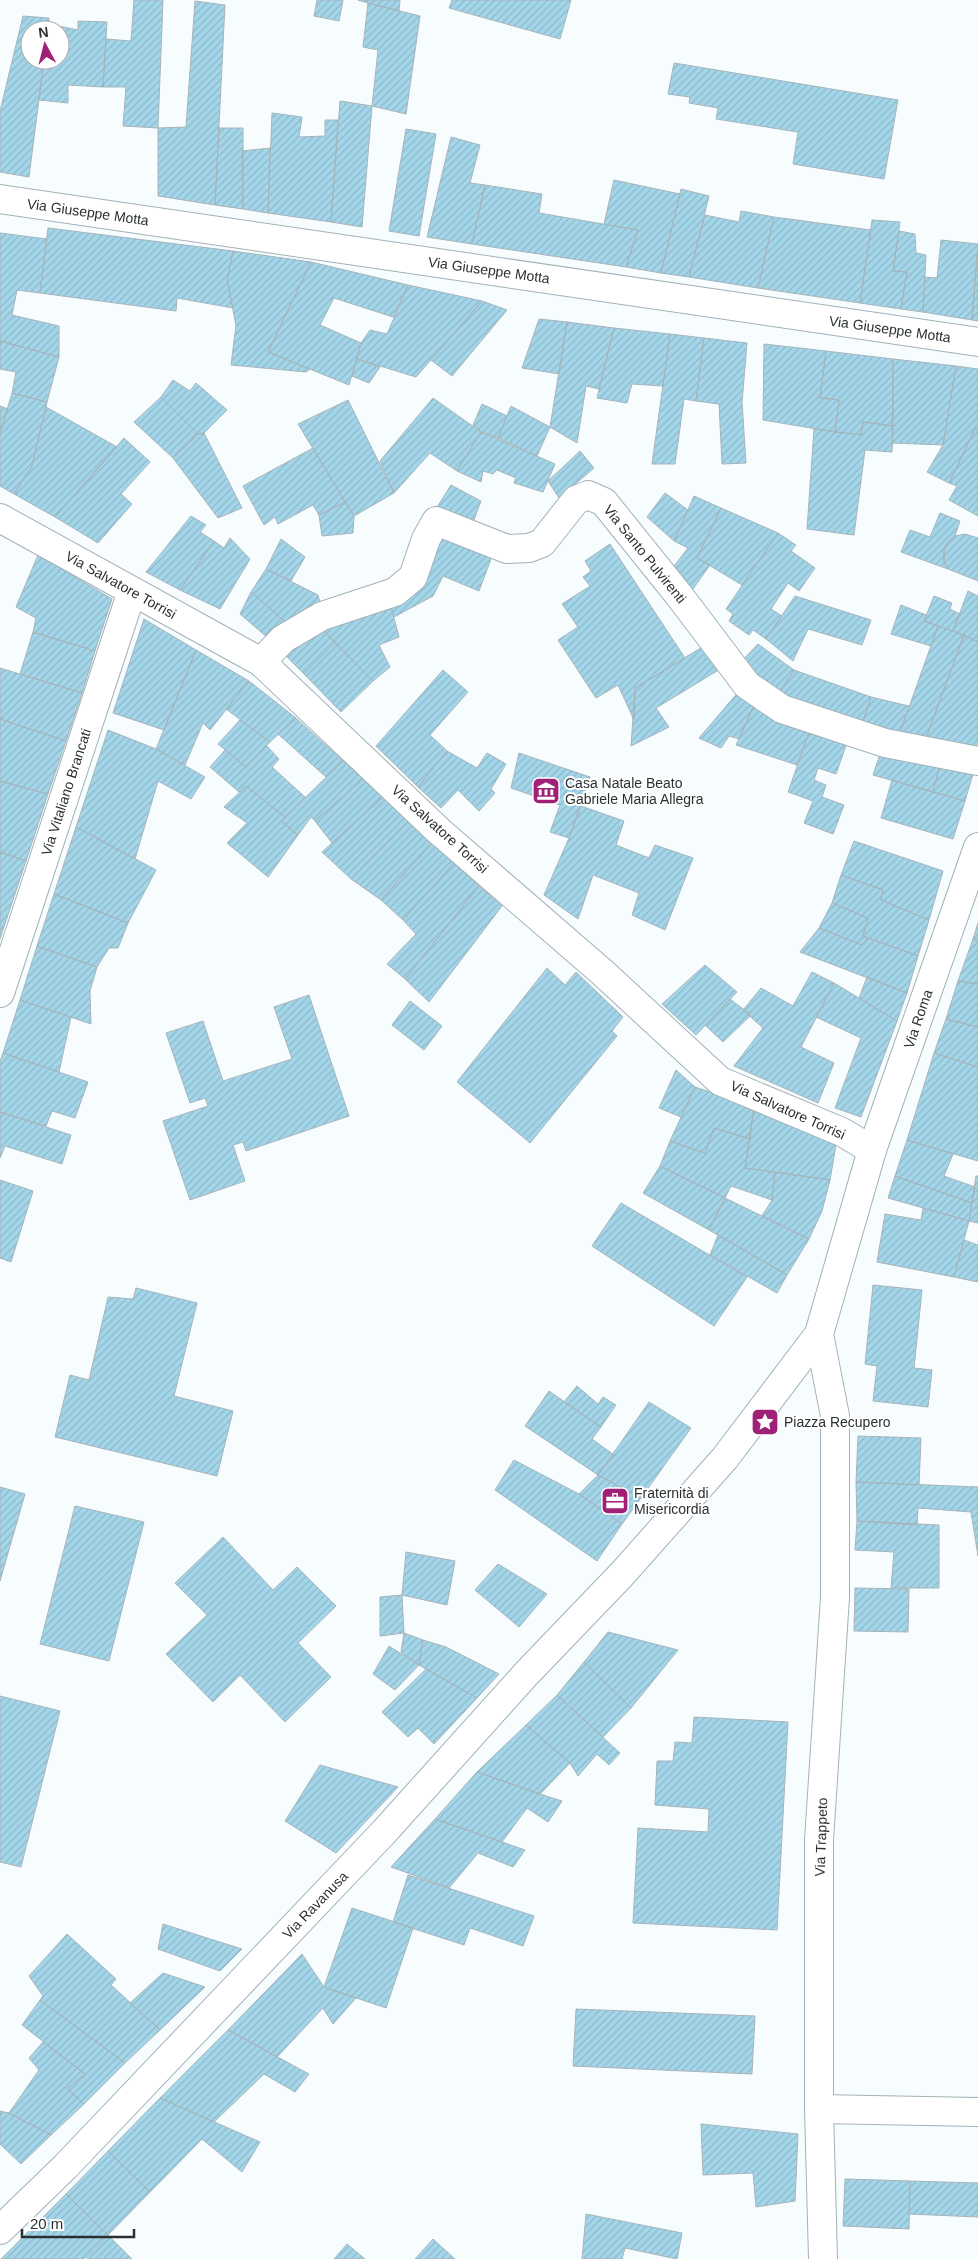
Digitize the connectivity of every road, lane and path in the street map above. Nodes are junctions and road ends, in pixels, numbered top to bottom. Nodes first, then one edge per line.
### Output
1 (0, 199) edge
2 (978, 342) edge
3 (0, 518) edge
4 (132, 591) junction
5 (261, 662) junction
6 (978, 760) edge
7 (978, 846) edge
8 (0, 993) edge
9 (872, 1150) junction
10 (819, 1334) junction
11 (820, 2109) junction
12 (978, 2112) edge
13 (0, 2230) edge
14 (822, 2259) edge

1 - 2 street, Via Giuseppe Motta
3 - 4 street, Via Salvatore Torrisi
4 - 5 street, Via Salvatore Torrisi
4 - 8 street, Via Vitaliano Brancati
5 - 6 street, Via Santo Pulvirenti
5 - 9 street, Via Salvatore Torrisi
7 - 9 street, Via Roma
9 - 10 street, Via Roma
10 - 11 street, Via Trappeto
10 - 13 street, Via Ravanusa
11 - 12 street
11 - 14 street, Via Trappeto

